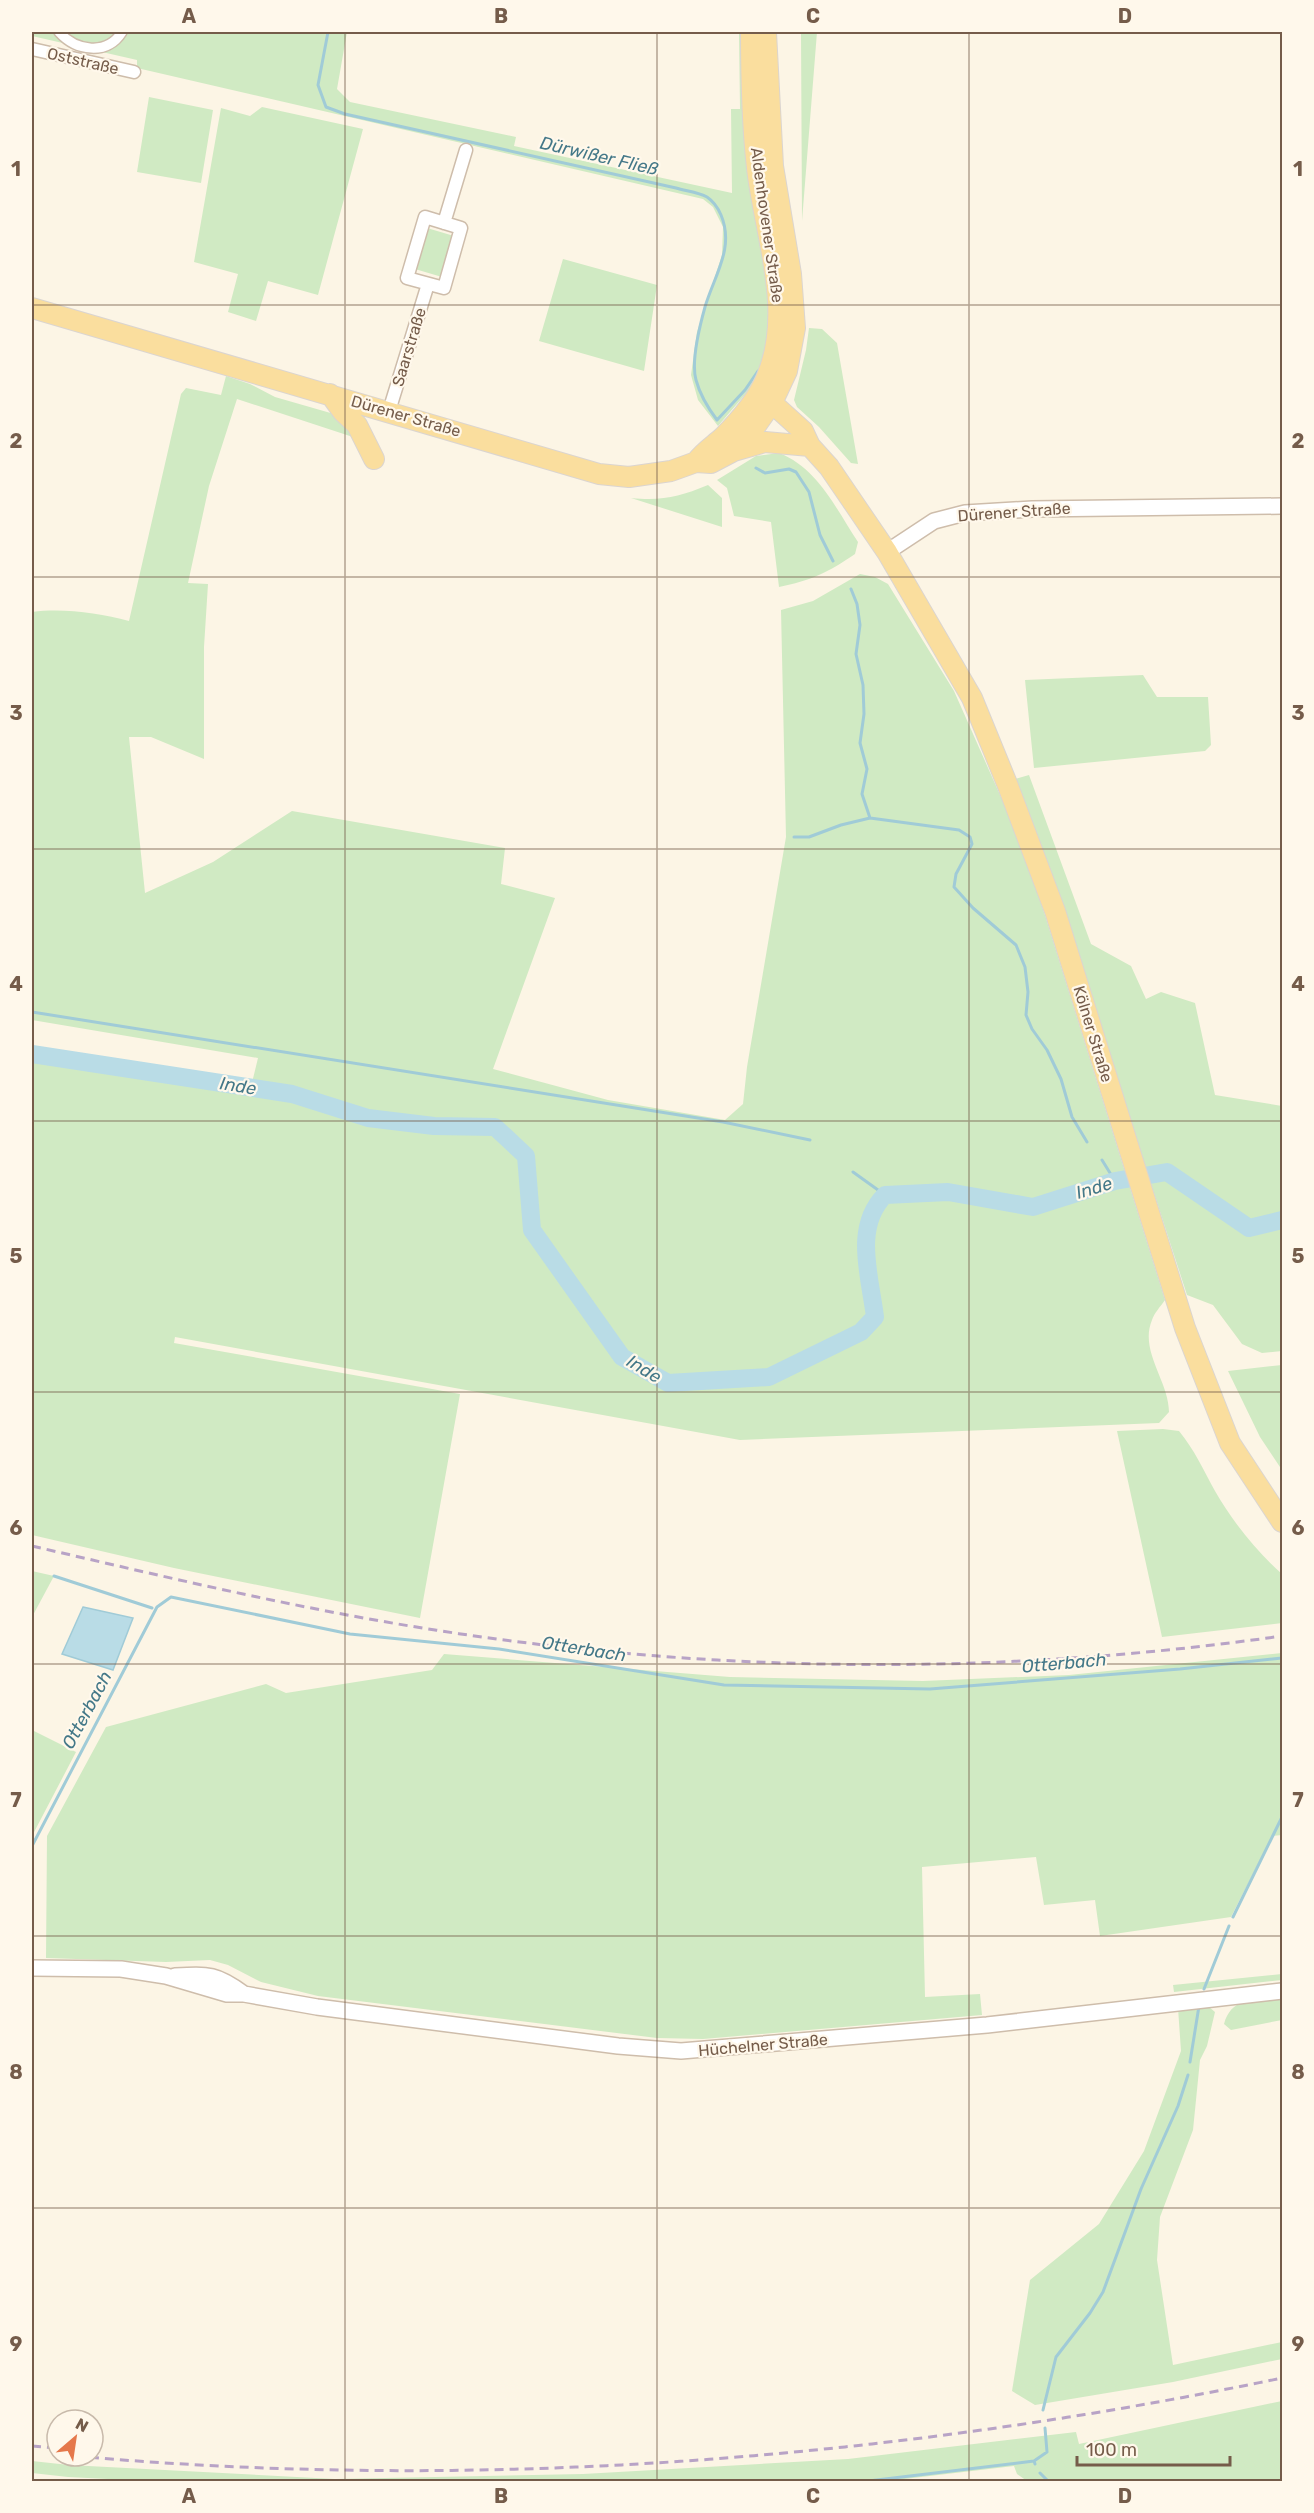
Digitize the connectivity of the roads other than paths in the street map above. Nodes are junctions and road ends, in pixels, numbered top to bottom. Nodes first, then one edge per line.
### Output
1 (59, 32) edge
2 (122, 32) edge
3 (751, 32) edge
4 (766, 32) edge
5 (32, 49) edge
6 (81, 54) junction
7 (134, 72) dead end
8 (466, 150) dead end
9 (444, 223) junction
10 (428, 284) junction
11 (32, 308) edge
12 (330, 394) junction
13 (762, 404) junction
14 (389, 411) junction
15 (810, 446) junction
16 (732, 452) junction
17 (374, 459) dead end
18 (696, 462) junction
19 (1282, 506) edge
20 (887, 552) junction
21 (1282, 1522) edge
22 (32, 1968) edge
23 (1282, 1991) edge

1 - 6 street
2 - 6 street
3 - 13 main road, Aldenhovener Straße
4 - 13 main road, Aldenhovener Straße
5 - 6 street, Oststraße
6 - 7 street, Oststraße
8 - 9 street
9 - 10 street
9 - 10 street
10 - 14 street, Saarstraße
11 - 12 main road, Dürener Straße
12 - 14 main road, Dürener Straße
12 - 17 main road
13 - 15 main road
13 - 16 main road, Dürener Straße
13 - 18 main road, Aldenhovener Straße
14 - 18 main road, Dürener Straße
15 - 16 main road
15 - 20 main road
16 - 18 main road, Dürener Straße
19 - 20 street, Dürener Straße
20 - 21 main road, Kölner Straße
22 - 23 street, Hüchelner Straße

